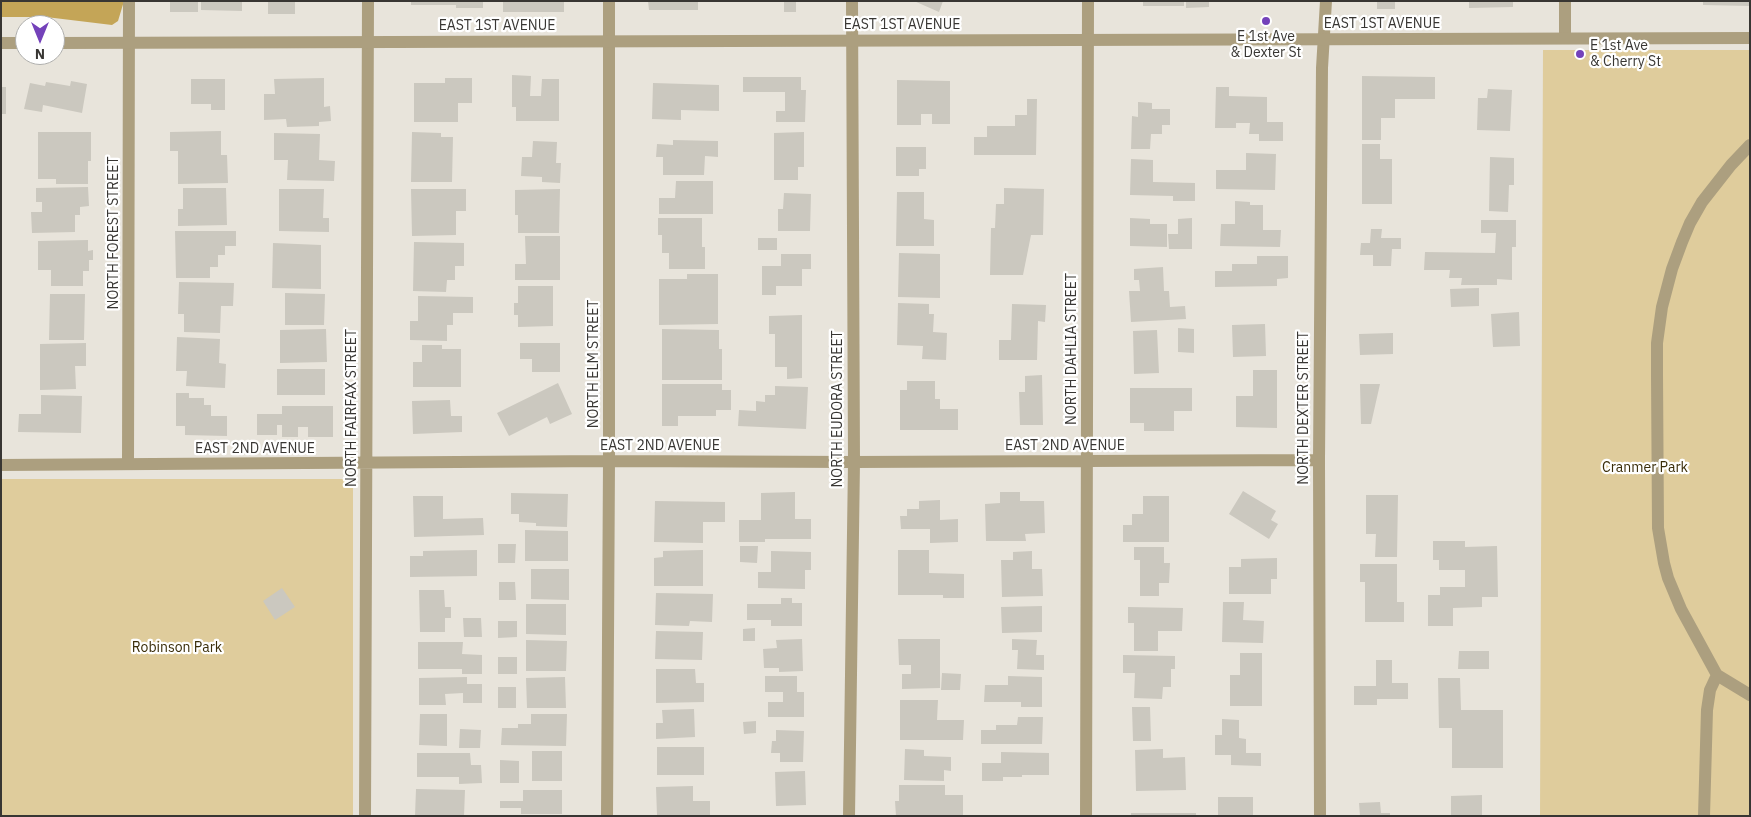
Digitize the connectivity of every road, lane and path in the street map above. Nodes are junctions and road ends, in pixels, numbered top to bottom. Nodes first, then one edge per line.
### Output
1 (129, 1) edge
2 (368, 1) edge
3 (609, 1) edge
4 (852, 1) edge
5 (1088, 1) edge
6 (1326, 1) edge
7 (1565, 1) edge
8 (1565, 38) junction
9 (1750, 38) edge
10 (1324, 39) junction
11 (608, 40) junction
12 (852, 40) junction
13 (1088, 40) junction
14 (368, 42) junction
15 (1, 43) edge
16 (15, 43) edge
17 (65, 43) edge
18 (129, 43) junction
19 (1750, 145) edge
20 (609, 460) junction
21 (1088, 460) junction
22 (1319, 460) junction
23 (854, 462) junction
24 (367, 463) junction
25 (1, 464) edge
26 (128, 464) junction
27 (1717, 675) junction
28 (1750, 695) edge
29 (365, 816) edge
30 (606, 816) edge
31 (849, 816) edge
32 (1086, 816) edge
33 (1320, 816) edge
34 (1704, 816) edge

1 - 18 street, NORTH FOREST STREET
2 - 14 street, NORTH FAIRFAX STREET
3 - 11 street, NORTH ELM STREET
4 - 12 street, NORTH EUDORA STREET
5 - 13 street, NORTH DAHLIA STREET
6 - 10 street, NORTH DEXTER STREET
7 - 8 street
8 - 9 street, EAST 1ST AVENUE
8 - 10 street, EAST 1ST AVENUE
10 - 13 street, EAST 1ST AVENUE
10 - 22 street, NORTH DEXTER STREET
11 - 12 street, EAST 1ST AVENUE
11 - 14 street, EAST 1ST AVENUE
11 - 20 street, NORTH ELM STREET
12 - 13 street, EAST 1ST AVENUE
12 - 23 street, NORTH EUDORA STREET
13 - 21 street, NORTH DAHLIA STREET
14 - 18 street, EAST 1ST AVENUE
14 - 24 street, NORTH FAIRFAX STREET
15 - 16 street
17 - 18 street, EAST 1ST AVENUE
18 - 26 street, NORTH FOREST STREET
19 - 27 street
20 - 23 street, EAST 2ND AVENUE
20 - 24 street, EAST 2ND AVENUE
20 - 30 street, NORTH ELM STREET
21 - 22 street, EAST 2ND AVENUE
21 - 23 street, EAST 2ND AVENUE
21 - 32 street, NORTH DAHLIA STREET
22 - 33 street, NORTH DEXTER STREET
23 - 31 street, NORTH EUDORA STREET
24 - 26 street, EAST 2ND AVENUE
24 - 29 street, NORTH FAIRFAX STREET
25 - 26 street, EAST 2ND AVENUE
27 - 28 street
27 - 34 street

